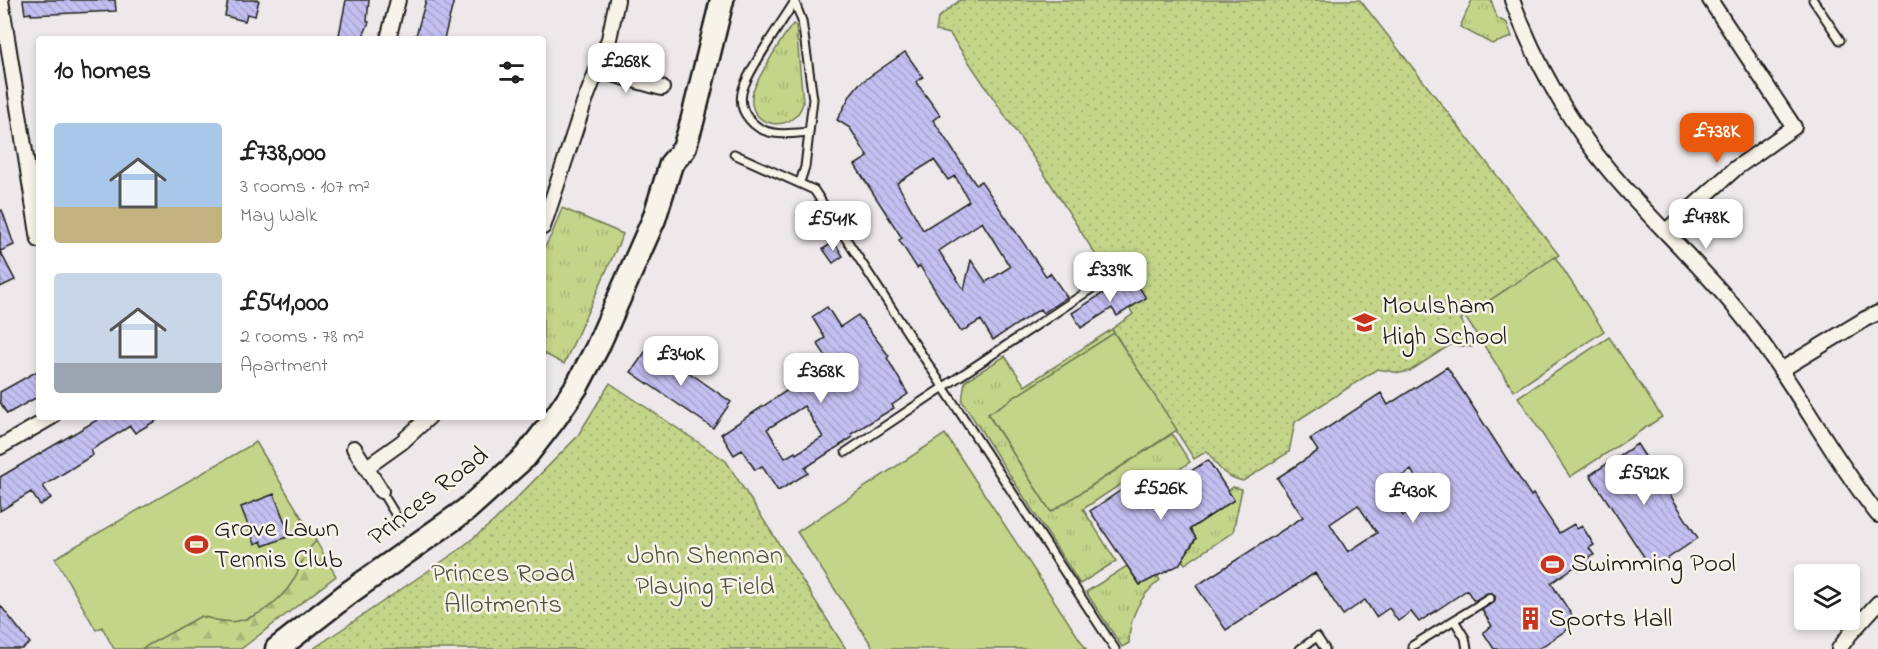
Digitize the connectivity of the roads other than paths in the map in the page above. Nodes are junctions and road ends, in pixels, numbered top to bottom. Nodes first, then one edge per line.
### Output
1 (1, 0) edge
2 (398, 0) edge
3 (617, 0) edge
4 (707, 0) edge
5 (722, 0) edge
6 (1512, 0) edge
7 (1710, 0) edge
8 (1814, 0) edge
9 (794, 1) edge
10 (389, 36) edge
11 (1840, 40) dead end
12 (598, 70) junction
13 (662, 88) dead end
14 (809, 132) junction
15 (734, 154) dead end
16 (671, 164) junction
17 (800, 182) junction
18 (546, 218) edge
19 (36, 221) edge
20 (1666, 231) junction
21 (1097, 285) dead end
22 (1878, 313) edge
23 (1781, 370) junction
24 (944, 387) junction
25 (47, 420) edge
26 (426, 420) edge
27 (0, 447) edge
28 (354, 448) dead end
29 (846, 452) dead end
30 (366, 467) junction
31 (381, 491) joint
32 (1878, 515) edge
33 (400, 522) dead end
34 (1490, 598) dead end
35 (1878, 603) edge
36 (1454, 620) junction
37 (1412, 646) dead end
38 (277, 649) edge
39 (1115, 649) edge
40 (1300, 649) edge
41 (1325, 649) edge
42 (1467, 649) edge
43 (1839, 649) edge

1 - 19 street
2 - 10 street
3 - 12 street
4 - 16 main road, Princes Road
5 - 16 main road, Princes Road
6 - 20 street
7 - 20 street
8 - 11 lane
9 - 14 lane
9 - 14 lane
12 - 13 street
12 - 18 street
14 - 17 lane
15 - 17 lane
16 - 38 main road, Princes Road
17 - 24 lane
20 - 23 street
21 - 24 lane
22 - 23 street
23 - 32 street
24 - 29 lane
24 - 39 lane
25 - 27 street
26 - 30 street
28 - 30 street
30 - 31 street
31 - 33 lane
34 - 36 lane
35 - 43 street
36 - 37 lane
36 - 42 lane
40 - 41 lane

